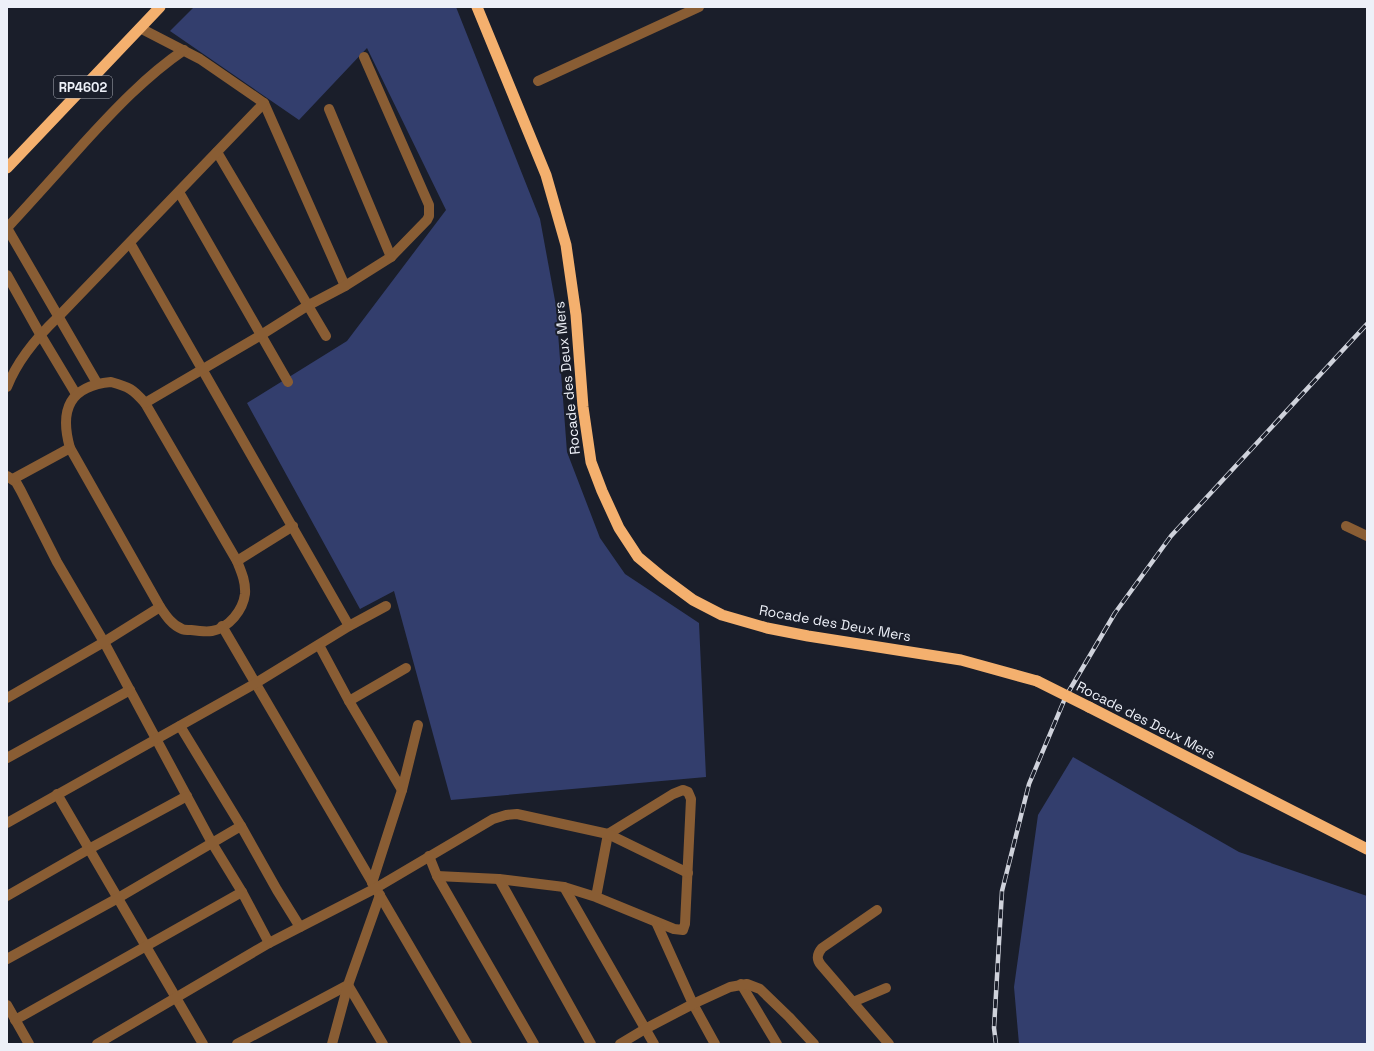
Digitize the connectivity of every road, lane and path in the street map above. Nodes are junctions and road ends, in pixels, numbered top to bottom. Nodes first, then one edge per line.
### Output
1 (160, 7) edge
2 (477, 7) edge
3 (699, 7) edge
4 (140, 28) junction
5 (184, 50) junction
6 (364, 57) dead end
7 (538, 81) dead end
8 (264, 103) junction
9 (329, 109) dead end
10 (217, 152) junction
11 (7, 168) edge
12 (179, 192) junction
13 (7, 228) edge
14 (130, 243) junction
15 (391, 257) junction
16 (7, 274) edge
17 (345, 286) junction
18 (308, 306) junction
19 (58, 317) junction
20 (40, 334) junction
21 (261, 335) junction
22 (326, 336) dead end
23 (203, 370) junction
24 (288, 382) dead end
25 (97, 383) junction
26 (7, 387) edge
27 (76, 394) junction
28 (145, 403) junction
29 (70, 448) junction
30 (10, 478) edge
31 (293, 526) junction
32 (1346, 526) dead end
33 (1367, 536) edge
34 (237, 561) junction
35 (386, 606) dead end
36 (160, 608) junction
37 (222, 626) junction
38 (350, 626) junction
39 (104, 642) junction
40 (319, 645) junction
41 (406, 668) dead end
42 (256, 683) junction
43 (130, 690) junction
44 (7, 698) edge
45 (349, 701) junction
46 (418, 725) dead end
47 (180, 726) junction
48 (157, 738) junction
49 (7, 758) edge
50 (402, 790) junction
51 (57, 794) junction
52 (187, 796) junction
53 (7, 823) edge
54 (241, 826) junction
55 (608, 834) junction
56 (212, 843) junction
57 (89, 849) junction
58 (1367, 849) edge
59 (429, 856) junction
60 (688, 873) junction
61 (436, 876) junction
62 (500, 879) junction
63 (564, 887) junction
64 (376, 889) junction
65 (242, 892) junction
66 (7, 896) edge
67 (596, 897) junction
68 (118, 898) junction
69 (877, 910) dead end
70 (656, 922) junction
71 (300, 927) junction
72 (269, 943) junction
73 (146, 946) junction
74 (7, 959) edge
75 (741, 984) junction
76 (348, 985) junction
77 (886, 988) dead end
78 (176, 998) junction
79 (853, 1002) junction
80 (693, 1004) junction
81 (7, 1005) edge
82 (16, 1020) junction
83 (645, 1029) junction
84 (29, 1044) edge
85 (97, 1044) edge
86 (203, 1044) edge
87 (237, 1044) edge
88 (332, 1044) edge
89 (383, 1044) edge
90 (467, 1044) edge
91 (534, 1044) edge
92 (591, 1044) edge
93 (620, 1044) edge
94 (654, 1044) edge
95 (715, 1044) edge
96 (776, 1044) edge
97 (814, 1044) edge
98 (889, 1044) edge

1 - 4 highway, RP4602
2 - 58 highway, Rocade des Deux Mers, bridge
3 - 7 street
4 - 5 street
4 - 11 highway, RP4602
5 - 8 street
5 - 13 street
6 - 15 street
8 - 10 street
8 - 17 street
9 - 15 street
10 - 12 street
10 - 18 street
12 - 14 street
12 - 21 street
13 - 19 street
14 - 19 street
14 - 23 street
15 - 17 street
16 - 20 street
17 - 18 street
18 - 21 street
18 - 22 street
19 - 20 street
19 - 25 street
20 - 26 street
20 - 27 street
21 - 23 street
21 - 24 street
23 - 28 street
23 - 31 street
25 - 27 street
25 - 28 street
27 - 29 street
28 - 34 street
29 - 30 street
29 - 36 street
30 - 39 street
31 - 34 street
31 - 38 street
32 - 33 street
34 - 37 street
35 - 38 street
36 - 37 street
36 - 39 street
37 - 42 street
38 - 40 street
39 - 43 street
39 - 44 street
40 - 42 street
40 - 45 street
41 - 45 street
42 - 47 street
42 - 64 street
43 - 48 street
43 - 49 street
45 - 50 street
46 - 50 street
47 - 48 street
47 - 54 street
48 - 51 street
48 - 52 street
50 - 64 street
51 - 53 street
51 - 57 street
52 - 56 street
52 - 57 street
54 - 56 street
54 - 71 street
55 - 59 street
55 - 60 street
55 - 60 street
55 - 67 street
56 - 65 street
56 - 68 street
57 - 66 street
57 - 68 street
59 - 61 street
59 - 64 street
60 - 70 street
61 - 62 street
61 - 91 street
62 - 63 street
62 - 92 street
63 - 67 street
63 - 83 street
64 - 71 street
64 - 76 street
64 - 90 street
65 - 72 street
65 - 73 street
67 - 70 street
68 - 73 street
68 - 74 street
69 - 79 street
70 - 80 street
71 - 72 street
72 - 78 street
73 - 78 street
73 - 82 street
75 - 80 street
75 - 96 street
75 - 97 street
76 - 87 street
76 - 88 street
76 - 89 street
77 - 79 street
78 - 85 street
78 - 86 street
79 - 98 street
80 - 83 street
80 - 95 street
81 - 82 street
82 - 84 street
83 - 93 street
83 - 94 street

